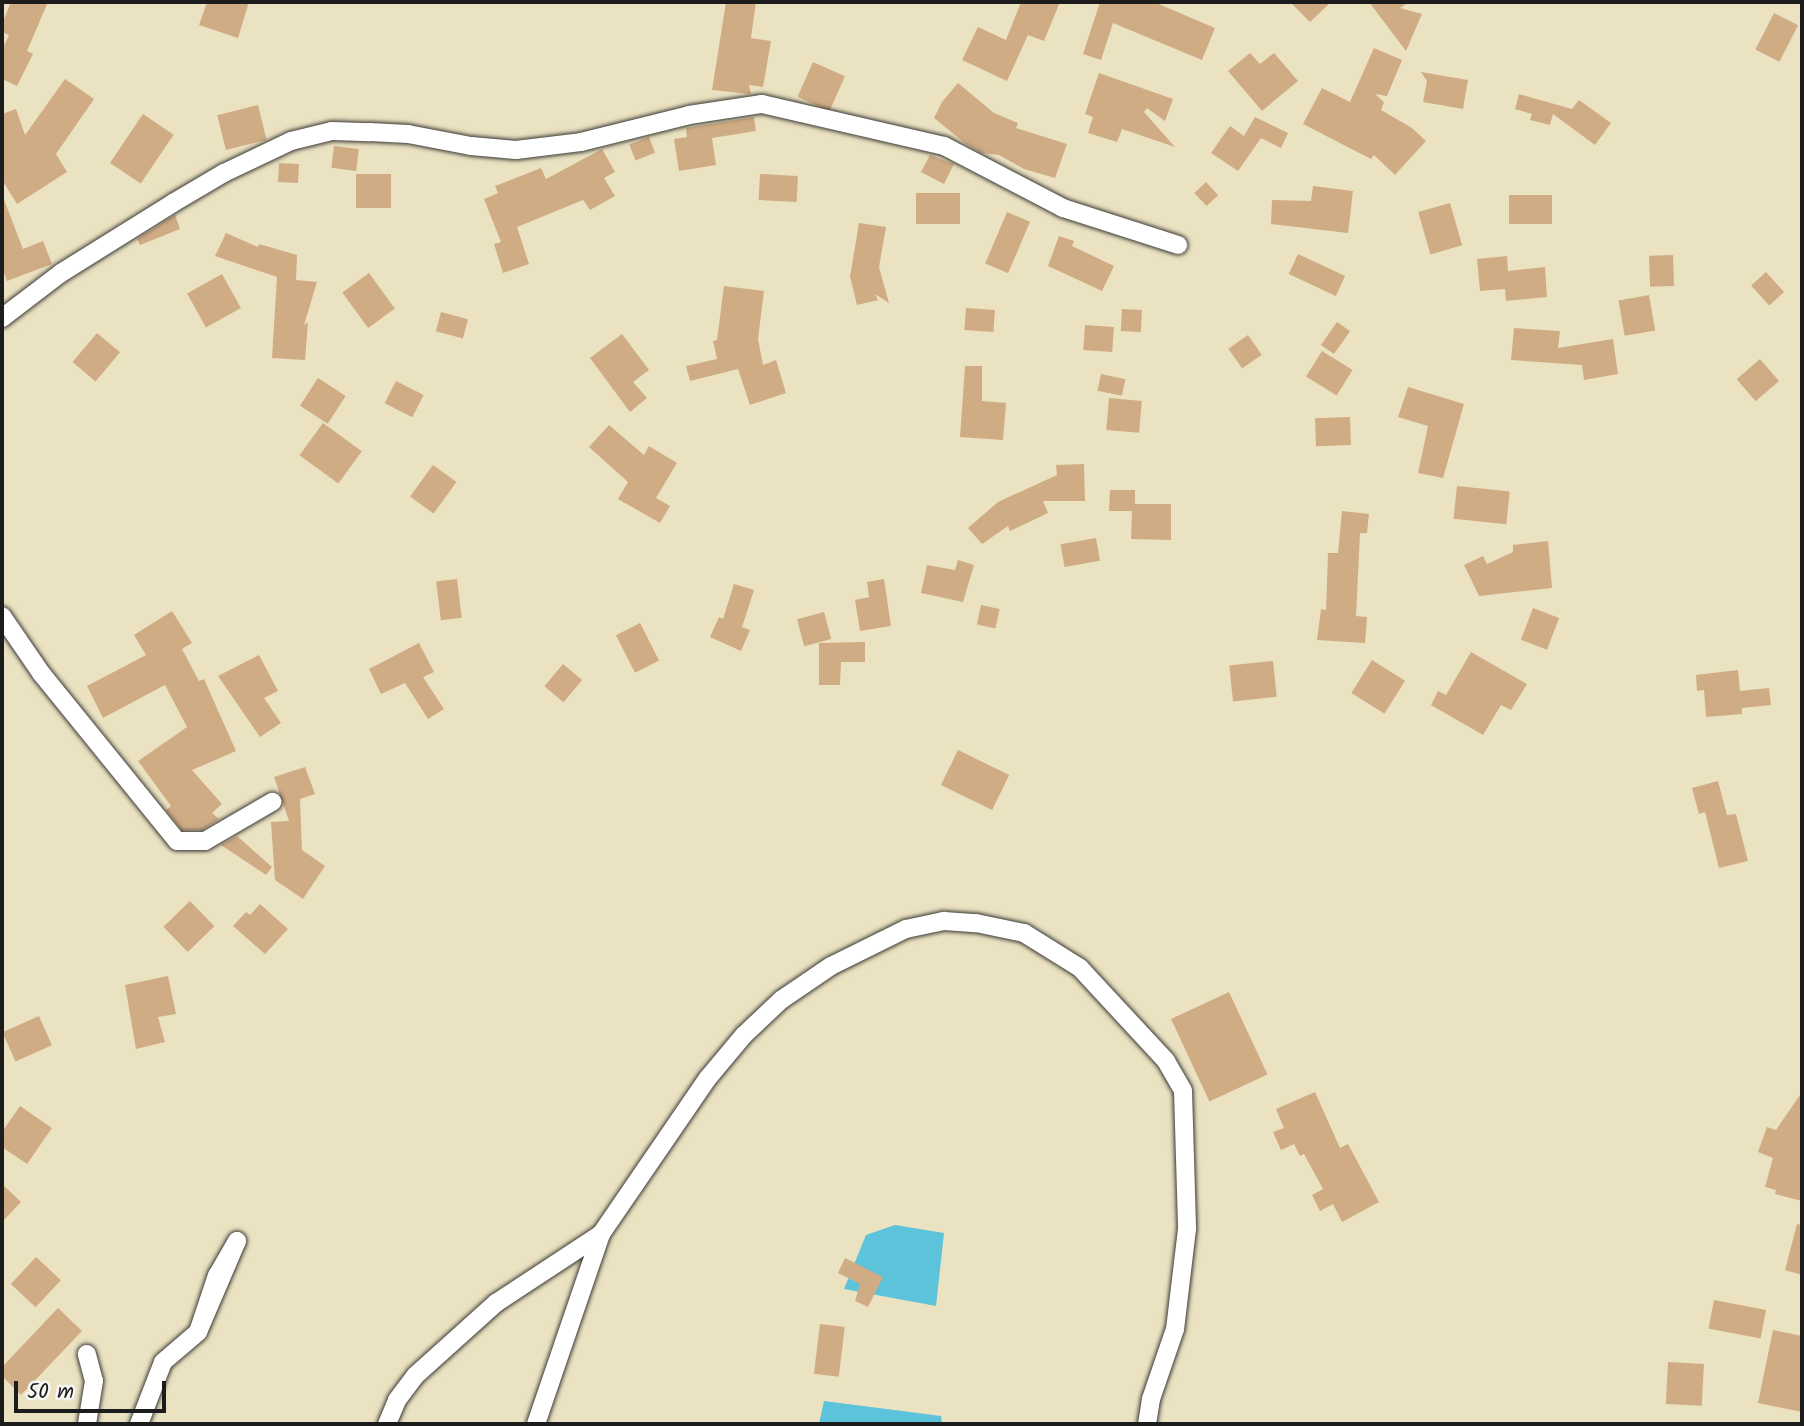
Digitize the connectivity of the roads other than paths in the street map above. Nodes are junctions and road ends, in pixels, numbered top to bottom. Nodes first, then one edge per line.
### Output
1 (1178, 245) dead end
2 (2, 318) edge
3 (2, 616) edge
4 (272, 802) dead end
5 (601, 1234) junction
6 (198, 1332) dead end
7 (87, 1354) dead end
8 (87, 1424) edge
9 (139, 1424) edge
10 (387, 1424) edge
11 (536, 1424) edge
12 (1147, 1424) edge

1 - 2 street
3 - 4 street
5 - 10 street
5 - 11 street
5 - 12 street
6 - 9 street
7 - 8 street

